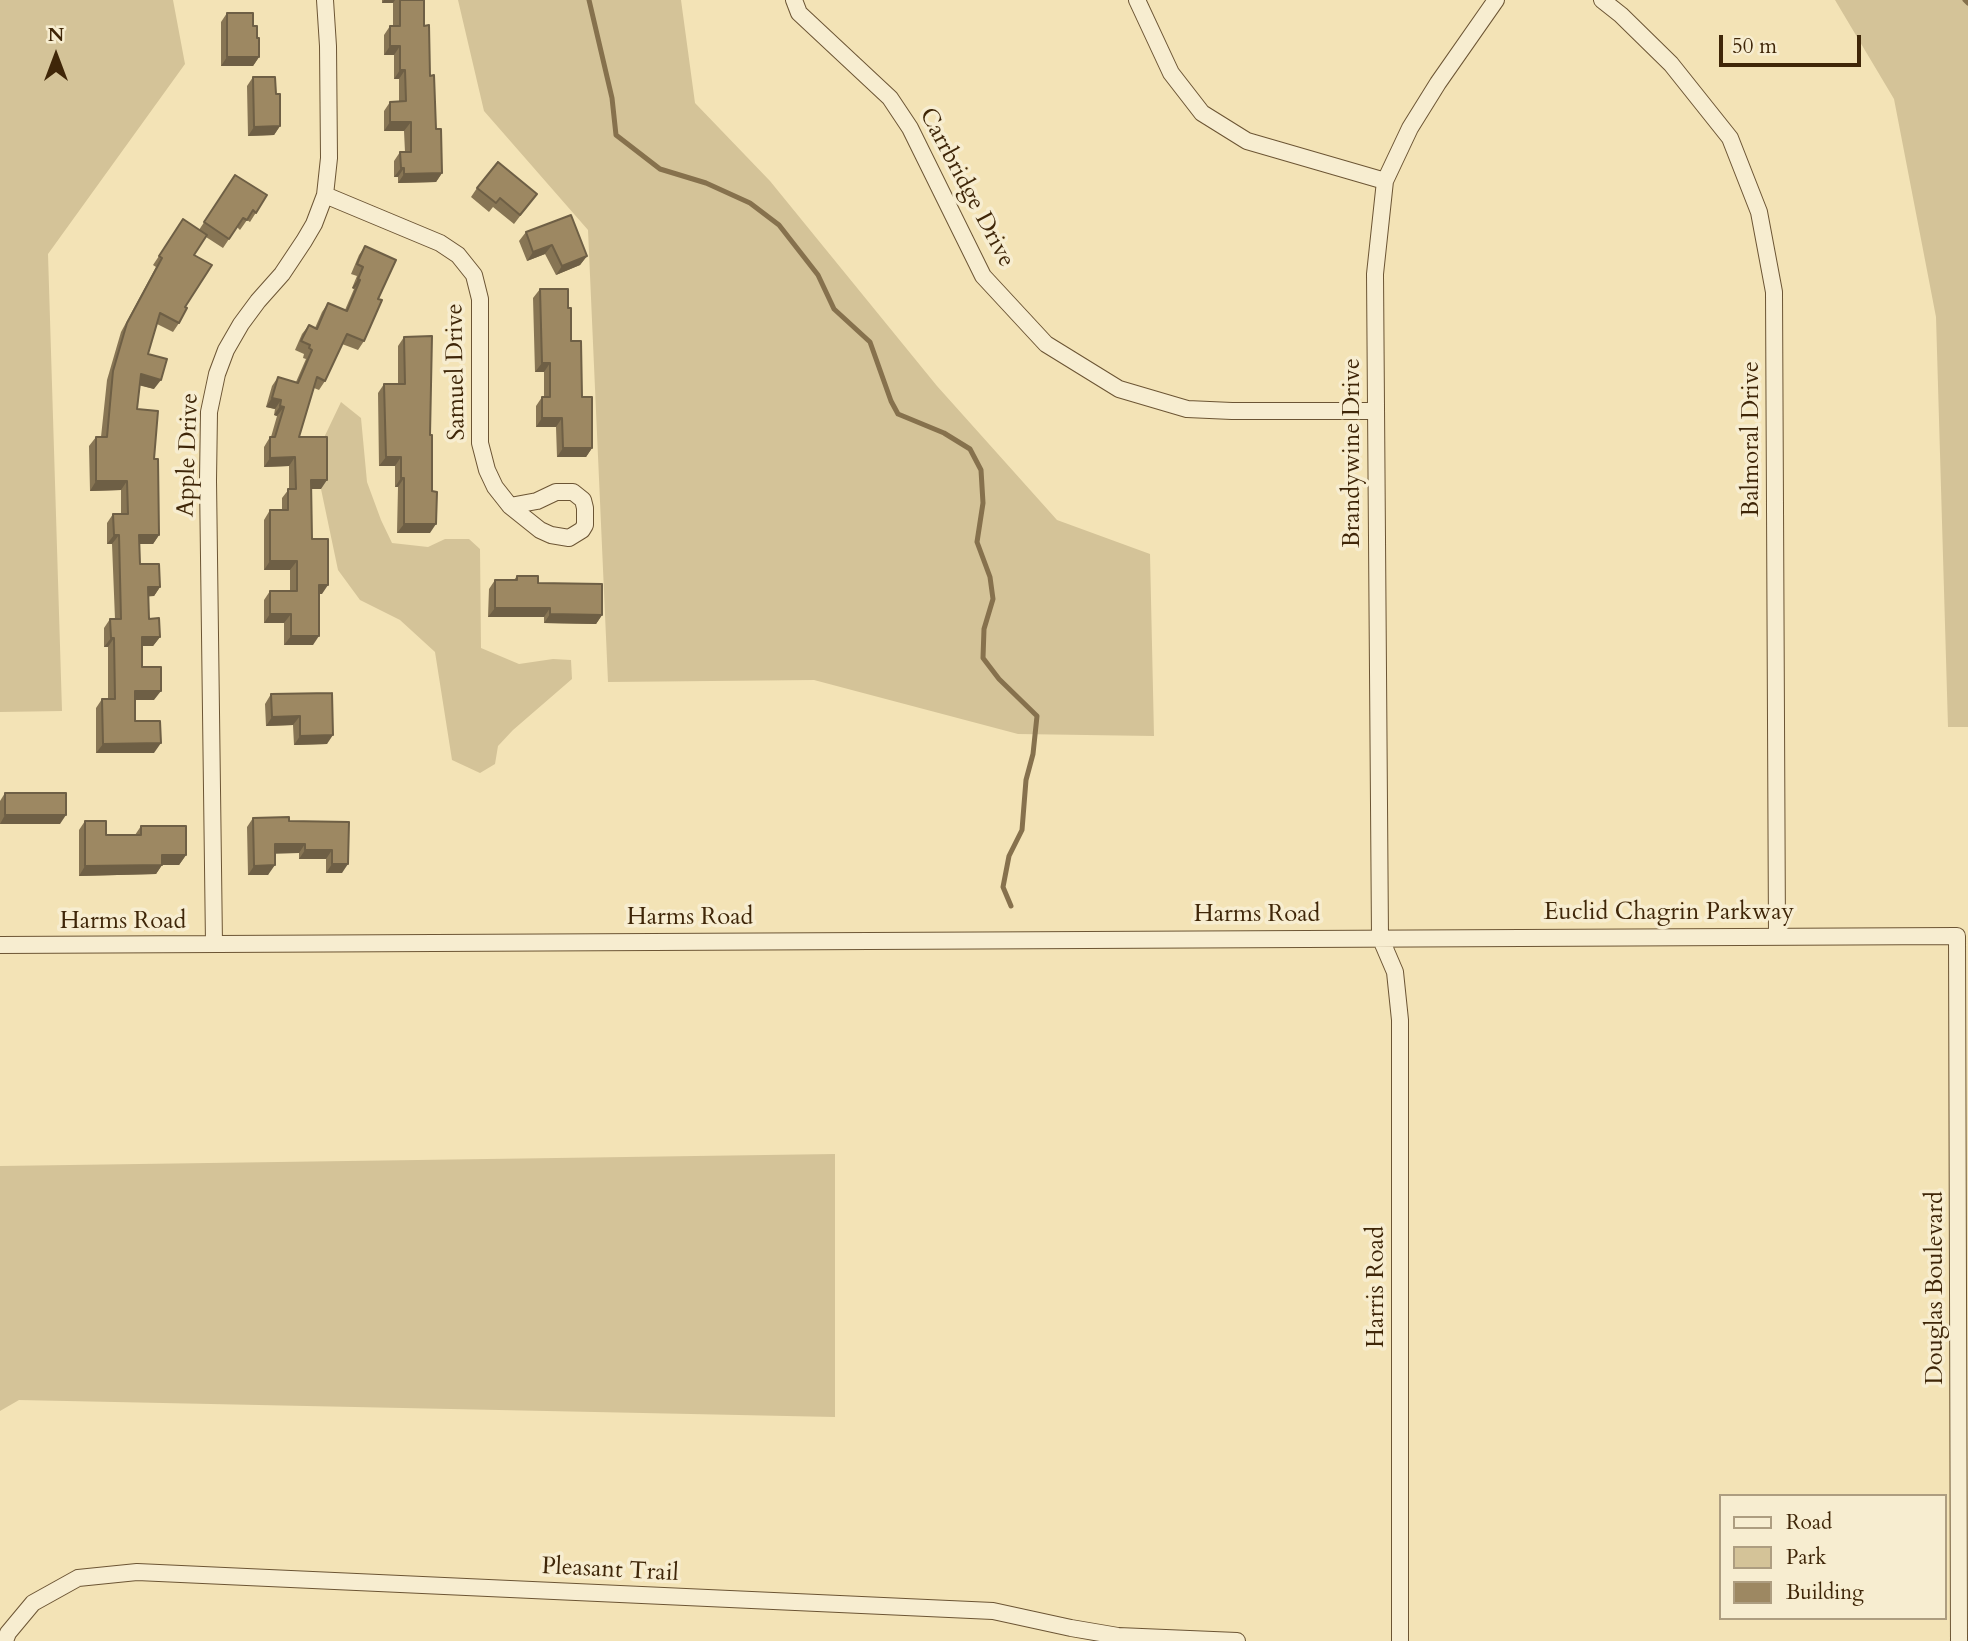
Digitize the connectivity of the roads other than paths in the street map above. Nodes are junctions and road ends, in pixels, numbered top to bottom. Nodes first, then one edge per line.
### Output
1 (325, 0) edge
2 (794, 0) edge
3 (1137, 0) edge
4 (1496, 0) edge
5 (1602, 0) edge
6 (1385, 181) junction
7 (325, 195) junction
8 (1375, 411) junction
9 (510, 506) dead end
10 (1777, 936) junction
11 (1957, 936) joint
12 (1380, 937) junction
13 (214, 944) junction
14 (0, 946) edge
15 (5, 1641) edge
16 (1237, 1641) edge
17 (1400, 1641) edge
18 (1959, 1641) edge

1 - 7 street, Apple Drive
2 - 8 street, Carrbridge Drive
3 - 6 street
4 - 6 street, Brandywine Drive
5 - 10 street, Balmoral Drive
6 - 8 street, Brandywine Drive
7 - 9 street, Samuel Drive
7 - 13 street, Apple Drive
8 - 12 street, Brandywine Drive
10 - 11 street, Euclid Chagrin Parkway
10 - 12 street, Euclid Chagrin Parkway
11 - 18 street, Douglas Boulevard
12 - 13 street, Harms Road
12 - 17 street, Harris Road
13 - 14 street, Harms Road
15 - 16 street, Pleasant Trail

